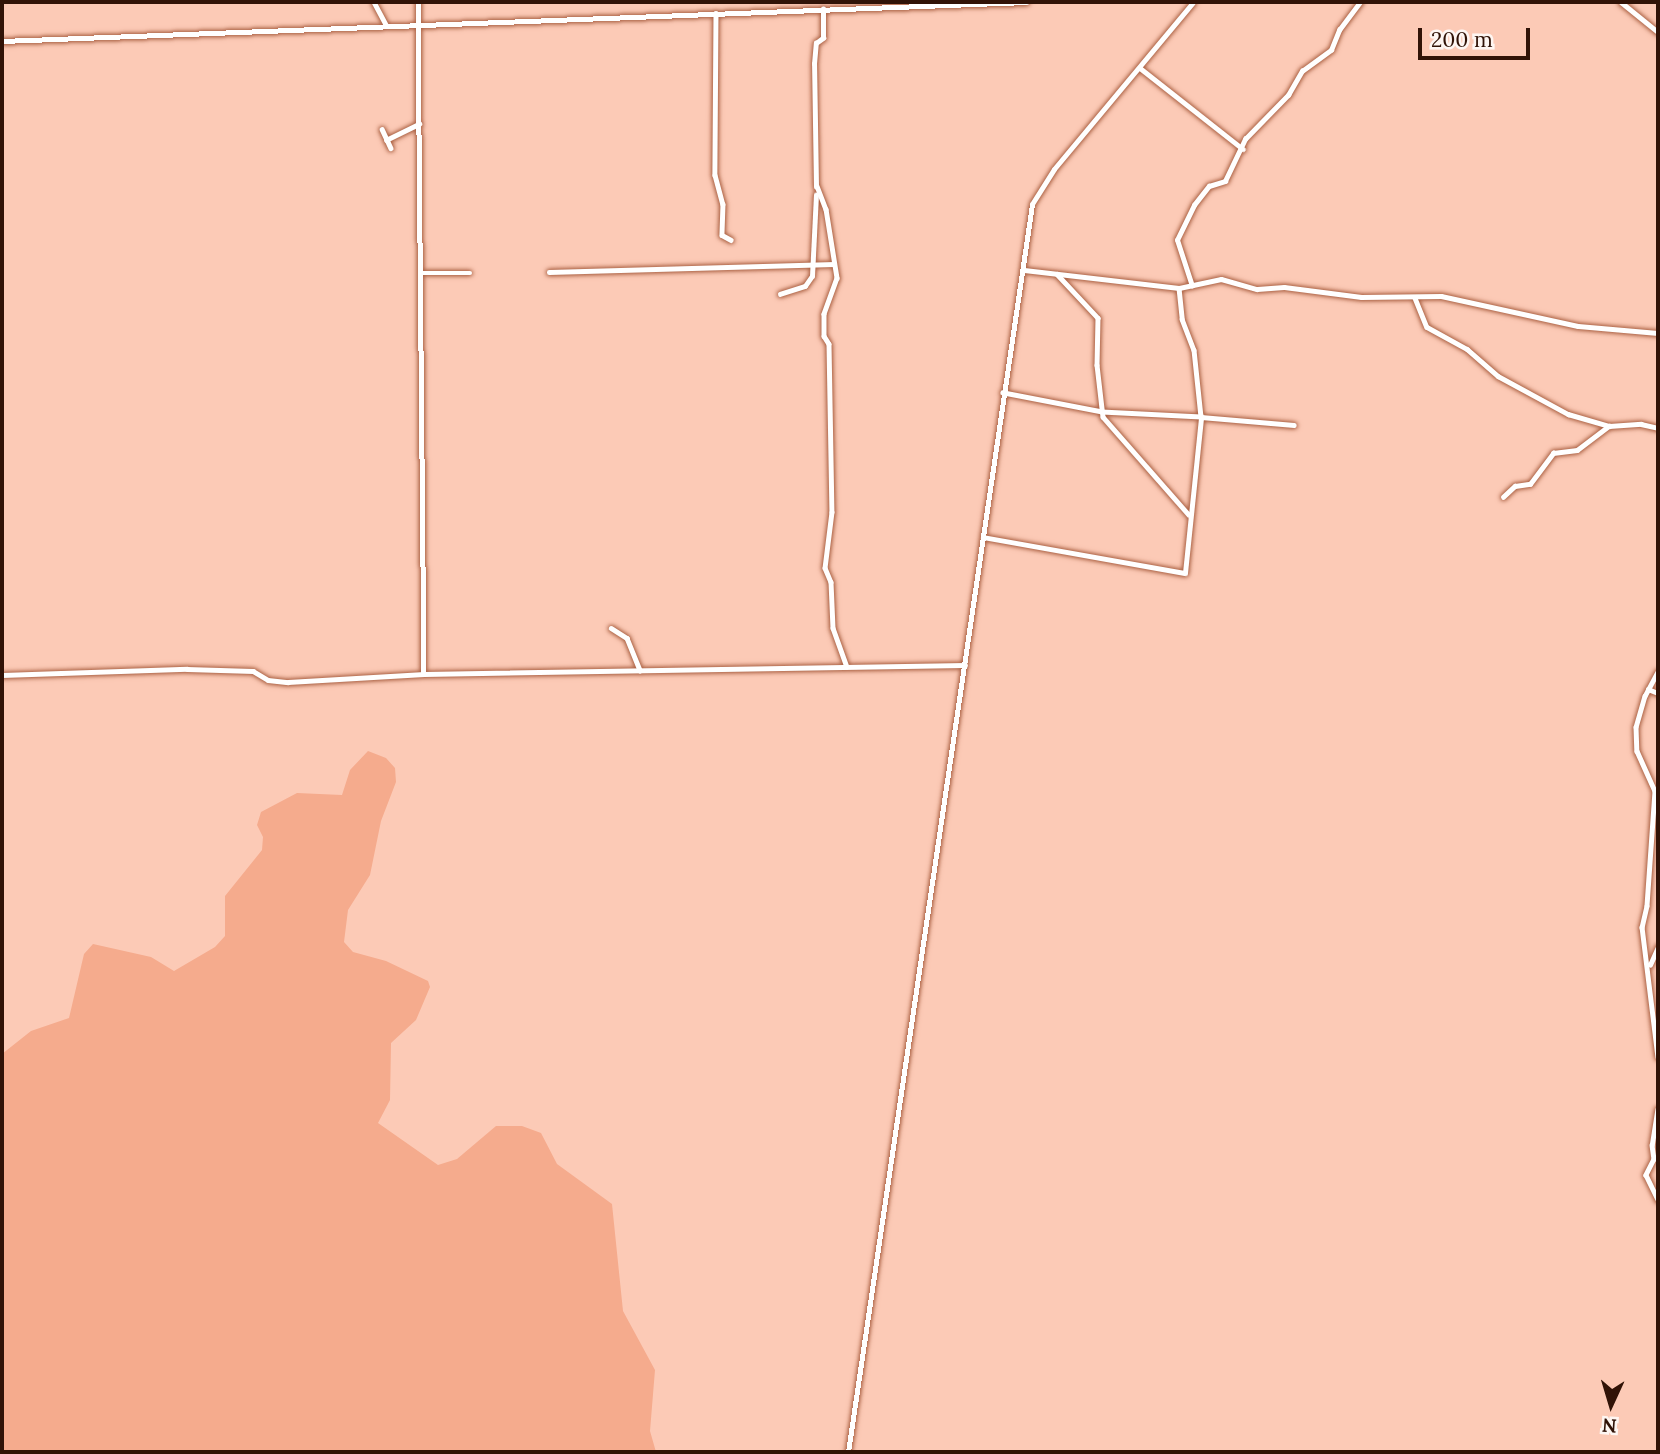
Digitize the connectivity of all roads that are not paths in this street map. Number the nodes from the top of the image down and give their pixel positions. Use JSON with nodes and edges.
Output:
{"nodes":[{"id":1,"x":374,"y":2,"type":"edge"},
{"id":2,"x":418,"y":2,"type":"edge"},
{"id":3,"x":773,"y":2,"type":"edge"},
{"id":4,"x":1026,"y":2,"type":"edge"},
{"id":5,"x":1193,"y":2,"type":"edge"},
{"id":6,"x":1360,"y":2,"type":"edge"},
{"id":7,"x":1621,"y":2,"type":"edge"},
{"id":8,"x":938,"y":3,"type":"edge"},
{"id":9,"x":823,"y":9,"type":"junction"},
{"id":10,"x":773,"y":10,"type":"junction"},
{"id":11,"x":716,"y":13,"type":"junction"},
{"id":12,"x":418,"y":25,"type":"junction"},
{"id":13,"x":387,"y":26,"type":"junction"},
{"id":14,"x":1658,"y":32,"type":"edge"},
{"id":15,"x":2,"y":41,"type":"edge"},
{"id":16,"x":1140,"y":68,"type":"junction"},
{"id":17,"x":419,"y":124,"type":"junction"},
{"id":18,"x":382,"y":129,"type":"dead end"},
{"id":19,"x":386,"y":140,"type":"junction"},
{"id":20,"x":391,"y":148,"type":"dead end"},
{"id":21,"x":1242,"y":149,"type":"junction"},
{"id":22,"x":817,"y":186,"type":"junction"},
{"id":23,"x":731,"y":240,"type":"dead end"},
{"id":24,"x":834,"y":264,"type":"junction"},
{"id":25,"x":815,"y":266,"type":"junction"},
{"id":26,"x":1024,"y":270,"type":"junction"},
{"id":27,"x":549,"y":272,"type":"dead end"},
{"id":28,"x":420,"y":273,"type":"junction"},
{"id":29,"x":470,"y":273,"type":"dead end"},
{"id":30,"x":1056,"y":273,"type":"junction"},
{"id":31,"x":1192,"y":286,"type":"junction"},
{"id":32,"x":1179,"y":288,"type":"junction"},
{"id":33,"x":780,"y":293,"type":"dead end"},
{"id":34,"x":1416,"y":298,"type":"junction"},
{"id":35,"x":1658,"y":333,"type":"edge"},
{"id":36,"x":1003,"y":393,"type":"junction"},
{"id":37,"x":1102,"y":412,"type":"junction"},
{"id":38,"x":1201,"y":417,"type":"junction"},
{"id":39,"x":1294,"y":425,"type":"dead end"},
{"id":40,"x":1609,"y":426,"type":"junction"},
{"id":41,"x":1658,"y":428,"type":"edge"},
{"id":42,"x":1503,"y":496,"type":"dead end"},
{"id":43,"x":1190,"y":515,"type":"junction"},
{"id":44,"x":983,"y":537,"type":"junction"},
{"id":45,"x":611,"y":628,"type":"dead end"},
{"id":46,"x":966,"y":665,"type":"junction"},
{"id":47,"x":847,"y":667,"type":"junction"},
{"id":48,"x":640,"y":671,"type":"junction"},
{"id":49,"x":1658,"y":672,"type":"edge"},
{"id":50,"x":424,"y":674,"type":"junction"},
{"id":51,"x":2,"y":675,"type":"edge"},
{"id":52,"x":1648,"y":689,"type":"junction"},
{"id":53,"x":1658,"y":693,"type":"edge"},
{"id":54,"x":1658,"y":947,"type":"edge"},
{"id":55,"x":1649,"y":965,"type":"junction"},
{"id":56,"x":1658,"y":1057,"type":"edge"},
{"id":57,"x":1658,"y":1109,"type":"edge"},
{"id":58,"x":1658,"y":1200,"type":"edge"},
{"id":59,"x":848,"y":1452,"type":"edge"}],
"edges":[{"from":1,"to":13,"type":"street"},
{"from":2,"to":12,"type":"street"},
{"from":3,"to":10,"type":"street"},
{"from":4,"to":8,"type":"street"},
{"from":5,"to":16,"type":"street"},
{"from":6,"to":21,"type":"street"},
{"from":7,"to":14,"type":"street"},
{"from":8,"to":9,"type":"street"},
{"from":9,"to":10,"type":"street"},
{"from":9,"to":22,"type":"street"},
{"from":10,"to":11,"type":"street"},
{"from":11,"to":12,"type":"street"},
{"from":11,"to":23,"type":"street"},
{"from":12,"to":13,"type":"street"},
{"from":12,"to":17,"type":"street"},
{"from":13,"to":15,"type":"street"},
{"from":16,"to":21,"type":"street"},
{"from":16,"to":26,"type":"street"},
{"from":17,"to":19,"type":"street"},
{"from":17,"to":28,"type":"street"},
{"from":18,"to":19,"type":"street"},
{"from":19,"to":20,"type":"street"},
{"from":21,"to":31,"type":"street"},
{"from":22,"to":24,"type":"street"},
{"from":22,"to":25,"type":"street"},
{"from":24,"to":25,"type":"street"},
{"from":24,"to":47,"type":"street"},
{"from":25,"to":27,"type":"street"},
{"from":25,"to":33,"type":"street"},
{"from":26,"to":30,"type":"street"},
{"from":26,"to":36,"type":"street"},
{"from":28,"to":29,"type":"street"},
{"from":28,"to":50,"type":"street"},
{"from":30,"to":32,"type":"street"},
{"from":30,"to":37,"type":"street"},
{"from":31,"to":32,"type":"street"},
{"from":31,"to":34,"type":"street"},
{"from":32,"to":38,"type":"street"},
{"from":34,"to":35,"type":"street"},
{"from":34,"to":40,"type":"street"},
{"from":36,"to":37,"type":"street"},
{"from":36,"to":44,"type":"street"},
{"from":37,"to":38,"type":"street"},
{"from":37,"to":43,"type":"street"},
{"from":38,"to":39,"type":"street"},
{"from":38,"to":43,"type":"street"},
{"from":40,"to":41,"type":"street"},
{"from":40,"to":42,"type":"street"},
{"from":43,"to":44,"type":"street"},
{"from":44,"to":46,"type":"street"},
{"from":45,"to":48,"type":"street"},
{"from":46,"to":47,"type":"street"},
{"from":46,"to":59,"type":"street"},
{"from":47,"to":48,"type":"street"},
{"from":48,"to":50,"type":"street"},
{"from":49,"to":52,"type":"street"},
{"from":50,"to":51,"type":"street"},
{"from":52,"to":53,"type":"street"},
{"from":52,"to":55,"type":"street"},
{"from":54,"to":55,"type":"street"},
{"from":55,"to":56,"type":"street"},
{"from":57,"to":58,"type":"street"}]}
